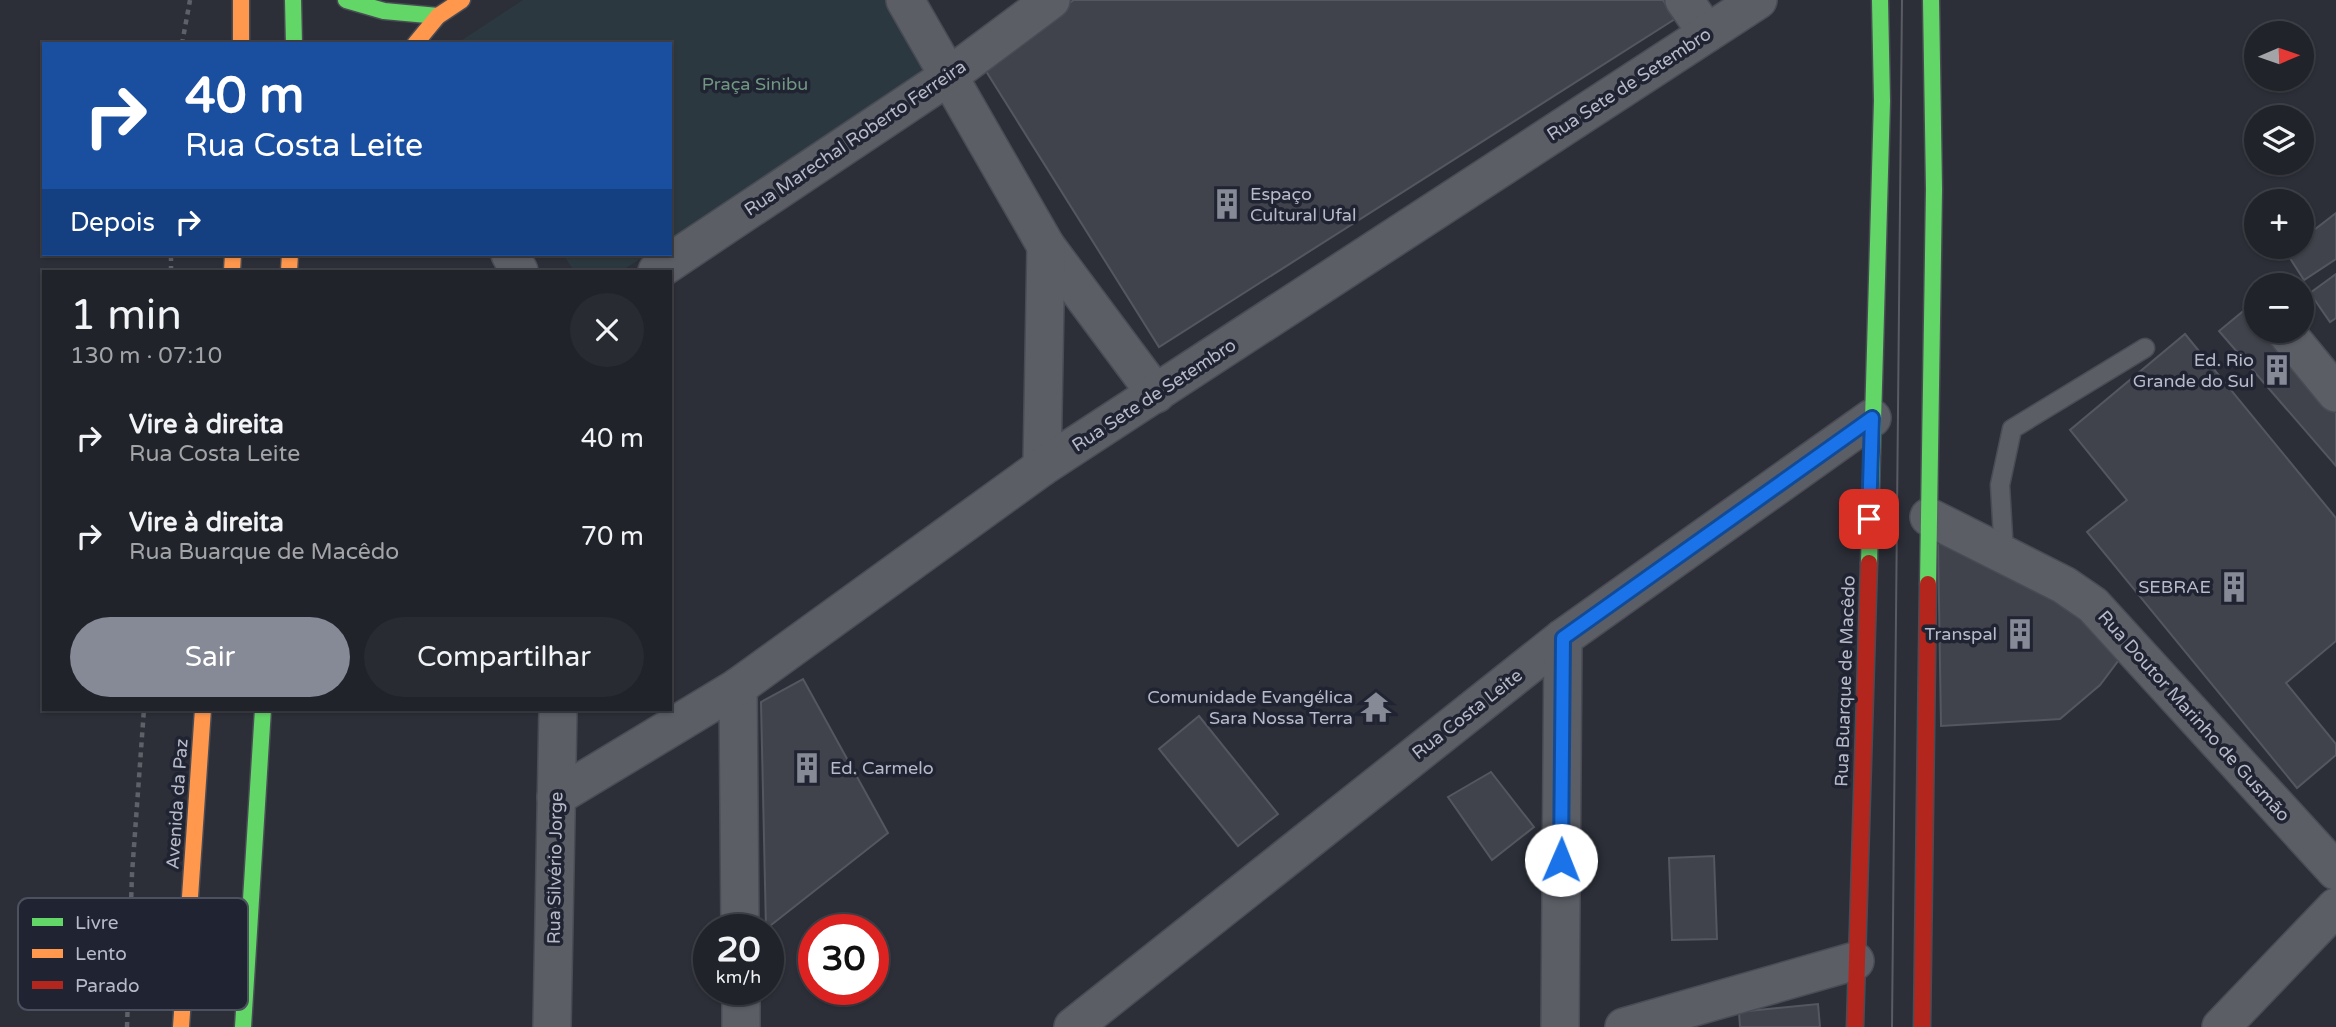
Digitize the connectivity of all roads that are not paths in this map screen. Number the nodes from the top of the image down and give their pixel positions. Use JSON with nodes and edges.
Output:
{"nodes":[{"id":1,"x":241,"y":0,"type":"edge"},
{"id":2,"x":293,"y":0,"type":"edge"},
{"id":3,"x":346,"y":0,"type":"edge"},
{"id":4,"x":462,"y":0,"type":"edge"},
{"id":5,"x":905,"y":0,"type":"edge"},
{"id":6,"x":1051,"y":0,"type":"edge"},
{"id":7,"x":1684,"y":0,"type":"edge"},
{"id":8,"x":1758,"y":0,"type":"edge"},
{"id":9,"x":1880,"y":0,"type":"edge"},
{"id":10,"x":1931,"y":0,"type":"edge"},
{"id":11,"x":438,"y":16,"type":"junction"},
{"id":12,"x":1707,"y":33,"type":"junction"},
{"id":13,"x":241,"y":42,"type":"edge"},
{"id":14,"x":294,"y":42,"type":"edge"},
{"id":15,"x":417,"y":42,"type":"edge"},
{"id":16,"x":949,"y":76,"type":"junction"},
{"id":17,"x":1046,"y":246,"type":"junction"},
{"id":18,"x":658,"y":270,"type":"edge"},
{"id":19,"x":2296,"y":343,"type":"edge"},
{"id":20,"x":2145,"y":348,"type":"dead end"},
{"id":21,"x":2336,"y":393,"type":"edge"},
{"id":22,"x":1156,"y":394,"type":"junction"},
{"id":23,"x":1872,"y":418,"type":"junction"},
{"id":24,"x":1042,"y":467,"type":"junction"},
{"id":25,"x":1929,"y":517,"type":"junction"},
{"id":26,"x":2004,"y":554,"type":"junction"},
{"id":27,"x":1563,"y":638,"type":"junction"},
{"id":28,"x":738,"y":687,"type":"junction"},
{"id":29,"x":203,"y":711,"type":"edge"},
{"id":30,"x":262,"y":711,"type":"edge"},
{"id":31,"x":558,"y":711,"type":"edge"},
{"id":32,"x":556,"y":797,"type":"junction"},
{"id":33,"x":2336,"y":871,"type":"edge"},
{"id":34,"x":190,"y":898,"type":"edge"},
{"id":35,"x":2336,"y":907,"type":"edge"},
{"id":36,"x":740,"y":914,"type":"edge"},
{"id":37,"x":248,"y":943,"type":"edge"},
{"id":38,"x":1855,"y":961,"type":"junction"},
{"id":39,"x":741,"y":1005,"type":"edge"},
{"id":40,"x":552,"y":1027,"type":"edge"},
{"id":41,"x":741,"y":1027,"type":"edge"},
{"id":42,"x":1073,"y":1027,"type":"edge"},
{"id":43,"x":1560,"y":1027,"type":"edge"},
{"id":44,"x":1624,"y":1027,"type":"edge"},
{"id":45,"x":1855,"y":1027,"type":"edge"},
{"id":46,"x":1922,"y":1027,"type":"edge"},
{"id":47,"x":2221,"y":1027,"type":"edge"}],
"edges":[{"from":1,"to":13,"type":"main road"},
{"from":2,"to":14,"type":"main road"},
{"from":3,"to":11,"type":"main road"},
{"from":4,"to":11,"type":"main road"},
{"from":5,"to":16,"type":"street"},
{"from":6,"to":16,"type":"street","name":"Rua Marechal Roberto Ferreira"},
{"from":7,"to":12,"type":"street"},
{"from":8,"to":12,"type":"street","name":"Rua Sete de Setembro"},
{"from":9,"to":23,"type":"main road","name":"Rua Buarque de Macêdo"},
{"from":10,"to":25,"type":"main road"},
{"from":11,"to":15,"type":"main road"},
{"from":12,"to":22,"type":"street","name":"Rua Sete de Setembro"},
{"from":16,"to":17,"type":"street"},
{"from":16,"to":18,"type":"street","name":"Rua Marechal Roberto Ferreira"},
{"from":17,"to":22,"type":"street"},
{"from":17,"to":24,"type":"street"},
{"from":19,"to":21,"type":"street"},
{"from":20,"to":26,"type":"lane"},
{"from":22,"to":24,"type":"street","name":"Rua Sete de Setembro"},
{"from":23,"to":27,"type":"street","name":"Rua Costa Leite"},
{"from":23,"to":38,"type":"main road","name":"Rua Buarque de Macêdo"},
{"from":24,"to":28,"type":"street","name":"Rua Sete de Setembro"},
{"from":25,"to":26,"type":"street","name":"Rua Doutor Marinho de Gusmão"},
{"from":25,"to":46,"type":"main road"},
{"from":26,"to":33,"type":"street","name":"Rua Doutor Marinho de Gusmão"},
{"from":27,"to":42,"type":"street","name":"Rua Costa Leite"},
{"from":27,"to":43,"type":"street"},
{"from":28,"to":32,"type":"street","name":"Rua Sete de Setembro"},
{"from":28,"to":36,"type":"street"},
{"from":29,"to":34,"type":"main road","name":"Avenida da Paz"},
{"from":30,"to":37,"type":"main road"},
{"from":31,"to":32,"type":"street","name":"Rua Silvério Jorge"},
{"from":32,"to":40,"type":"street","name":"Rua Silvério Jorge"},
{"from":35,"to":47,"type":"street"},
{"from":38,"to":44,"type":"street"},
{"from":38,"to":45,"type":"main road","name":"Rua Buarque de Macêdo"},
{"from":39,"to":41,"type":"street"}]}
